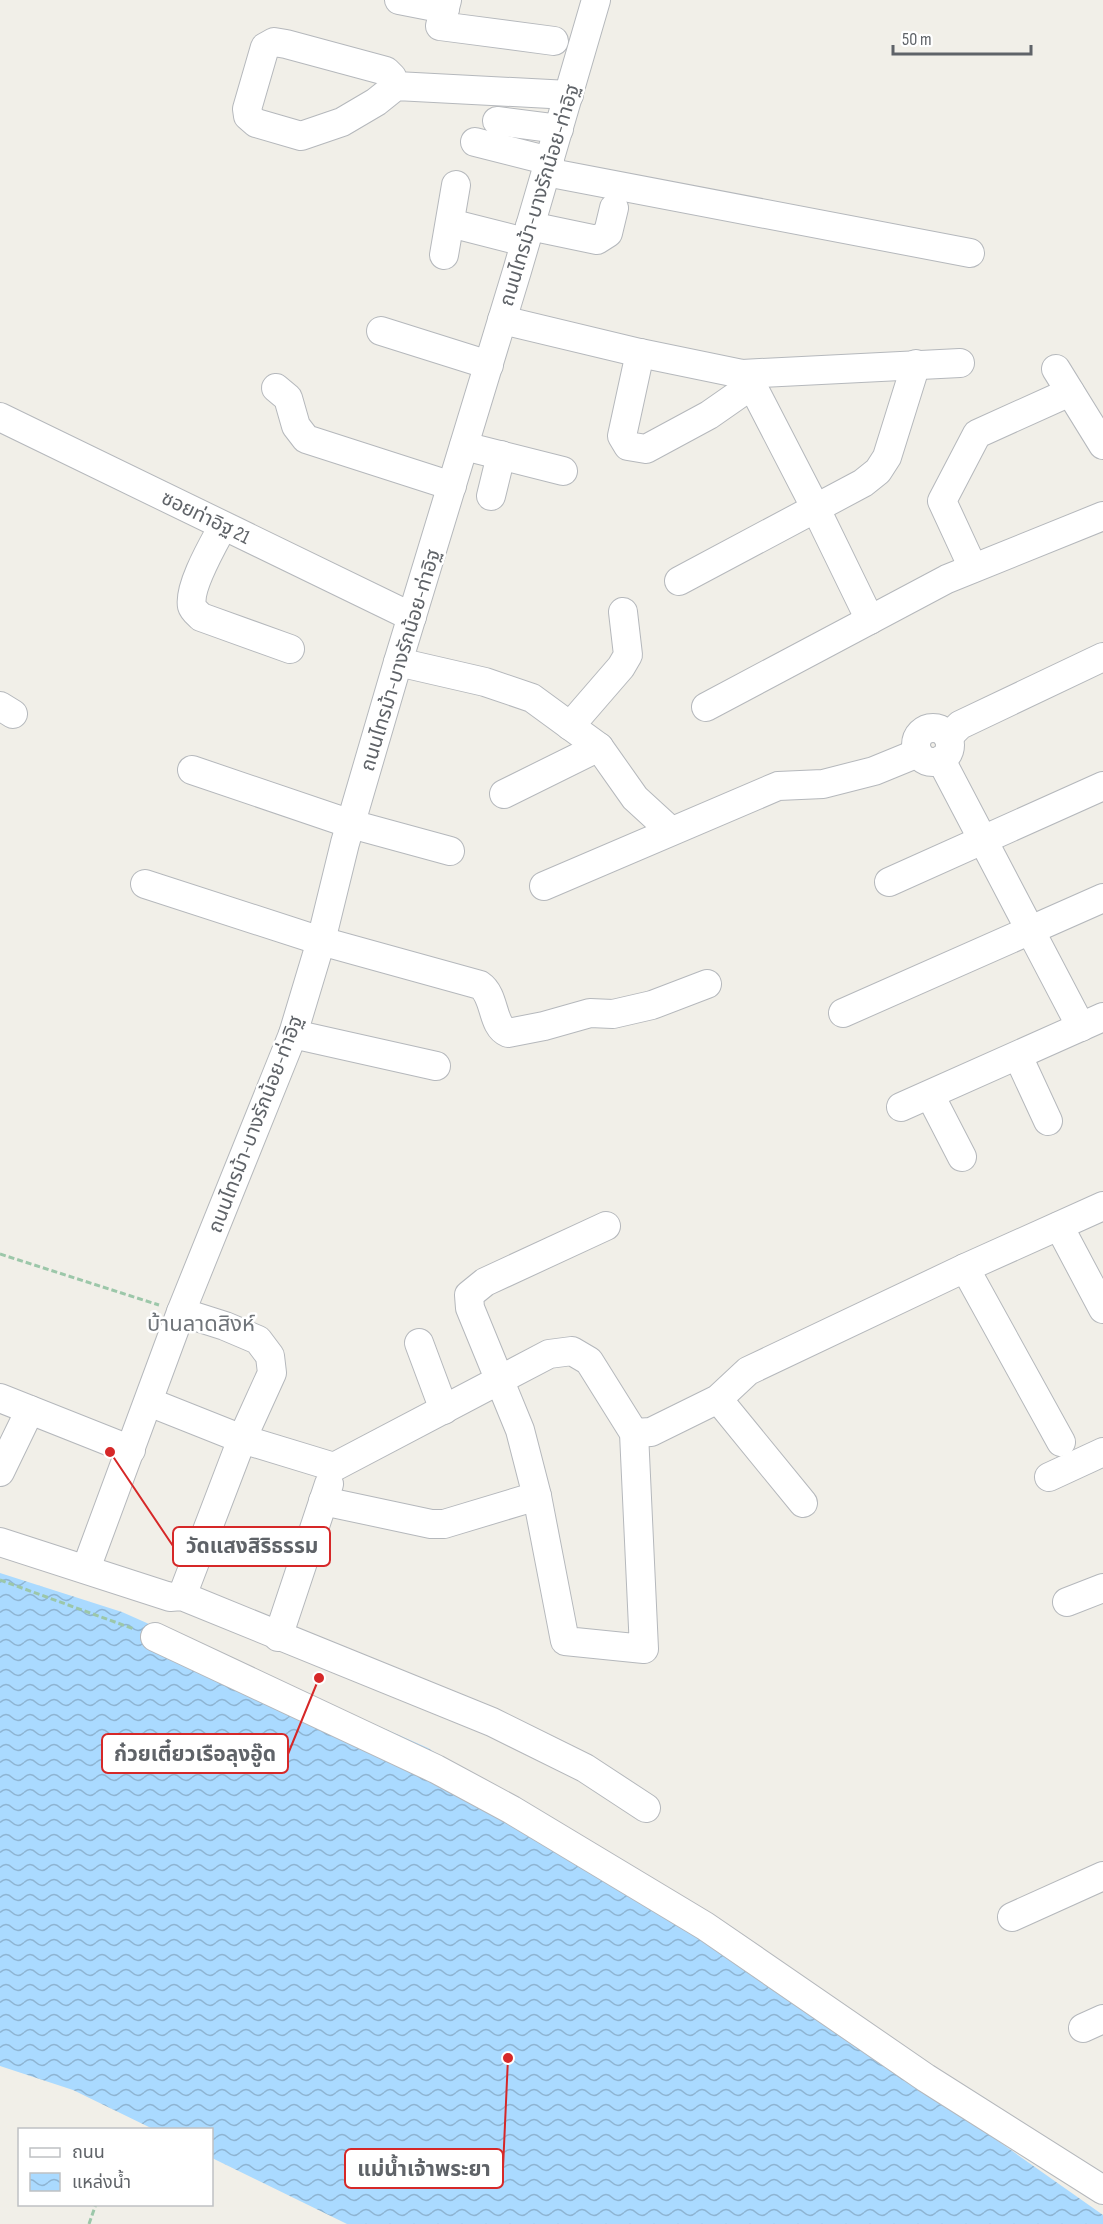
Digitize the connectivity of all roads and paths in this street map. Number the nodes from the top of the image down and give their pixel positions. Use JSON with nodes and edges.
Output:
{"nodes":[{"id":1,"x":399,"y":0,"type":"edge"},
{"id":2,"x":596,"y":0,"type":"edge"},
{"id":3,"x":446,"y":5,"type":"edge"},
{"id":4,"x":554,"y":41,"type":"dead end"},
{"id":5,"x":396,"y":86,"type":"junction"},
{"id":6,"x":569,"y":95,"type":"junction"},
{"id":7,"x":497,"y":122,"type":"dead end"},
{"id":8,"x":559,"y":129,"type":"junction"},
{"id":9,"x":475,"y":142,"type":"dead end"},
{"id":10,"x":548,"y":166,"type":"junction"},
{"id":11,"x":456,"y":185,"type":"dead end"},
{"id":12,"x":614,"y":208,"type":"dead end"},
{"id":13,"x":450,"y":224,"type":"junction"},
{"id":14,"x":528,"y":234,"type":"junction"},
{"id":15,"x":970,"y":253,"type":"dead end"},
{"id":16,"x":444,"y":255,"type":"dead end"},
{"id":17,"x":502,"y":320,"type":"junction"},
{"id":18,"x":381,"y":331,"type":"dead end"},
{"id":19,"x":640,"y":353,"type":"junction"},
{"id":20,"x":960,"y":363,"type":"dead end"},
{"id":21,"x":916,"y":364,"type":"junction"},
{"id":22,"x":489,"y":365,"type":"junction"},
{"id":23,"x":747,"y":379,"type":"junction"},
{"id":24,"x":276,"y":388,"type":"dead end"},
{"id":25,"x":0,"y":417,"type":"edge"},
{"id":26,"x":1103,"y":445,"type":"edge"},
{"id":27,"x":464,"y":446,"type":"junction"},
{"id":28,"x":501,"y":456,"type":"junction"},
{"id":29,"x":563,"y":471,"type":"dead end"},
{"id":30,"x":452,"y":486,"type":"junction"},
{"id":31,"x":491,"y":496,"type":"dead end"},
{"id":32,"x":815,"y":507,"type":"junction"},
{"id":33,"x":1103,"y":516,"type":"edge"},
{"id":34,"x":223,"y":526,"type":"junction"},
{"id":35,"x":973,"y":568,"type":"junction"},
{"id":36,"x":678,"y":581,"type":"dead end"},
{"id":37,"x":623,"y":612,"type":"dead end"},
{"id":38,"x":412,"y":617,"type":"junction"},
{"id":39,"x":870,"y":620,"type":"junction"},
{"id":40,"x":290,"y":649,"type":"dead end"},
{"id":41,"x":1103,"y":657,"type":"edge"},
{"id":42,"x":398,"y":662,"type":"junction"},
{"id":43,"x":706,"y":707,"type":"dead end"},
{"id":44,"x":570,"y":726,"type":"junction"},
{"id":45,"x":599,"y":747,"type":"junction"},
{"id":46,"x":936,"y":750,"type":"junction"},
{"id":47,"x":192,"y":770,"type":"dead end"},
{"id":48,"x":1103,"y":786,"type":"edge"},
{"id":49,"x":504,"y":795,"type":"dead end"},
{"id":50,"x":351,"y":824,"type":"junction"},
{"id":51,"x":671,"y":831,"type":"junction"},
{"id":52,"x":984,"y":839,"type":"junction"},
{"id":53,"x":450,"y":851,"type":"dead end"},
{"id":54,"x":889,"y":882,"type":"dead end"},
{"id":55,"x":145,"y":884,"type":"dead end"},
{"id":56,"x":544,"y":886,"type":"dead end"},
{"id":57,"x":1103,"y":898,"type":"edge"},
{"id":58,"x":1031,"y":929,"type":"junction"},
{"id":59,"x":321,"y":941,"type":"junction"},
{"id":60,"x":707,"y":984,"type":"dead end"},
{"id":61,"x":843,"y":1013,"type":"dead end"},
{"id":62,"x":1092,"y":1022,"type":"edge"},
{"id":63,"x":293,"y":1034,"type":"junction"},
{"id":64,"x":1018,"y":1056,"type":"junction"},
{"id":65,"x":436,"y":1066,"type":"dead end"},
{"id":66,"x":930,"y":1095,"type":"junction"},
{"id":67,"x":900,"y":1107,"type":"dead end"},
{"id":68,"x":1048,"y":1121,"type":"dead end"},
{"id":69,"x":962,"y":1157,"type":"dead end"},
{"id":70,"x":1103,"y":1206,"type":"edge"},
{"id":71,"x":606,"y":1226,"type":"dead end"},
{"id":72,"x":1059,"y":1226,"type":"junction"},
{"id":73,"x":0,"y":1254,"type":"edge"},
{"id":74,"x":965,"y":1268,"type":"junction"},
{"id":75,"x":1103,"y":1309,"type":"edge"},
{"id":76,"x":181,"y":1312,"type":"junction"},
{"id":77,"x":418,"y":1343,"type":"dead end"},
{"id":78,"x":500,"y":1380,"type":"junction"},
{"id":79,"x":0,"y":1398,"type":"edge"},
{"id":80,"x":717,"y":1399,"type":"junction"},
{"id":81,"x":148,"y":1402,"type":"junction"},
{"id":82,"x":30,"y":1410,"type":"junction"},
{"id":83,"x":444,"y":1410,"type":"junction"},
{"id":84,"x":634,"y":1433,"type":"junction"},
{"id":85,"x":242,"y":1439,"type":"junction"},
{"id":86,"x":1061,"y":1442,"type":"dead end"},
{"id":87,"x":131,"y":1450,"type":"junction"},
{"id":88,"x":1103,"y":1452,"type":"edge"},
{"id":89,"x":334,"y":1467,"type":"junction"},
{"id":90,"x":0,"y":1472,"type":"edge"},
{"id":91,"x":1049,"y":1477,"type":"dead end"},
{"id":92,"x":537,"y":1496,"type":"junction"},
{"id":93,"x":323,"y":1501,"type":"junction"},
{"id":94,"x":803,"y":1503,"type":"dead end"},
{"id":95,"x":0,"y":1542,"type":"edge"},
{"id":96,"x":87,"y":1566,"type":"dead end"},
{"id":97,"x":0,"y":1580,"type":"edge"},
{"id":98,"x":1103,"y":1588,"type":"edge"},
{"id":99,"x":182,"y":1596,"type":"junction"},
{"id":100,"x":1067,"y":1602,"type":"dead end"},
{"id":101,"x":154,"y":1637,"type":"joint"},
{"id":102,"x":278,"y":1637,"type":"junction"},
{"id":103,"x":646,"y":1809,"type":"dead end"},
{"id":104,"x":1103,"y":1876,"type":"edge"},
{"id":105,"x":1012,"y":1917,"type":"dead end"},
{"id":106,"x":1103,"y":2190,"type":"edge"},
{"id":107,"x":96,"y":2206,"type":"edge"},
{"id":108,"x":89,"y":2224,"type":"edge"}],
"edges":[{"from":1,"to":3,"type":"street"},
{"from":2,"to":6,"type":"street","name":"ถนนไทรม้า-บางรักน้อย-ท่าอิฐ"},
{"from":3,"to":4,"type":"street"},
{"from":5,"to":5,"type":"street"},
{"from":5,"to":6,"type":"street"},
{"from":6,"to":8,"type":"street","name":"ถนนไทรม้า-บางรักน้อย-ท่าอิฐ"},
{"from":7,"to":8,"type":"street"},
{"from":8,"to":10,"type":"street","name":"ถนนไทรม้า-บางรักน้อย-ท่าอิฐ"},
{"from":9,"to":10,"type":"street"},
{"from":10,"to":14,"type":"street","name":"ถนนไทรม้า-บางรักน้อย-ท่าอิฐ"},
{"from":10,"to":15,"type":"street"},
{"from":11,"to":13,"type":"street"},
{"from":12,"to":14,"type":"street"},
{"from":13,"to":14,"type":"street"},
{"from":13,"to":16,"type":"street"},
{"from":14,"to":17,"type":"street","name":"ถนนไทรม้า-บางรักน้อย-ท่าอิฐ"},
{"from":17,"to":19,"type":"street"},
{"from":17,"to":22,"type":"street","name":"ถนนไทรม้า-บางรักน้อย-ท่าอิฐ"},
{"from":18,"to":22,"type":"street"},
{"from":19,"to":23,"type":"street"},
{"from":19,"to":23,"type":"street"},
{"from":20,"to":21,"type":"street"},
{"from":21,"to":23,"type":"street"},
{"from":21,"to":32,"type":"street"},
{"from":22,"to":27,"type":"street","name":"ถนนไทรม้า-บางรักน้อย-ท่าอิฐ"},
{"from":23,"to":32,"type":"street"},
{"from":24,"to":30,"type":"street"},
{"from":25,"to":34,"type":"street","name":"ซอยท่าอิฐ 21"},
{"from":26,"to":35,"type":"street"},
{"from":27,"to":28,"type":"street"},
{"from":27,"to":30,"type":"street","name":"ถนนไทรม้า-บางรักน้อย-ท่าอิฐ"},
{"from":28,"to":29,"type":"street"},
{"from":28,"to":31,"type":"street"},
{"from":30,"to":38,"type":"street","name":"ถนนไทรม้า-บางรักน้อย-ท่าอิฐ"},
{"from":32,"to":36,"type":"street"},
{"from":32,"to":39,"type":"street"},
{"from":33,"to":35,"type":"street"},
{"from":34,"to":38,"type":"street","name":"ซอยท่าอิฐ 21"},
{"from":34,"to":40,"type":"street"},
{"from":35,"to":39,"type":"street"},
{"from":37,"to":44,"type":"street"},
{"from":38,"to":42,"type":"street","name":"ถนนไทรม้า-บางรักน้อย-ท่าอิฐ"},
{"from":39,"to":43,"type":"street"},
{"from":41,"to":46,"type":"street"},
{"from":42,"to":44,"type":"street"},
{"from":42,"to":50,"type":"street","name":"ถนนไทรม้า-บางรักน้อย-ท่าอิฐ"},
{"from":44,"to":45,"type":"street"},
{"from":45,"to":49,"type":"street"},
{"from":45,"to":51,"type":"street"},
{"from":46,"to":51,"type":"street"},
{"from":46,"to":52,"type":"street"},
{"from":47,"to":50,"type":"street"},
{"from":48,"to":52,"type":"street"},
{"from":50,"to":53,"type":"street"},
{"from":50,"to":59,"type":"street","name":"ถนนไทรม้า-บางรักน้อย-ท่าอิฐ"},
{"from":51,"to":56,"type":"street"},
{"from":52,"to":54,"type":"street"},
{"from":52,"to":58,"type":"street"},
{"from":55,"to":59,"type":"street"},
{"from":57,"to":58,"type":"street"},
{"from":58,"to":61,"type":"street"},
{"from":58,"to":62,"type":"street"},
{"from":59,"to":60,"type":"street"},
{"from":59,"to":63,"type":"street","name":"ถนนไทรม้า-บางรักน้อย-ท่าอิฐ"},
{"from":62,"to":64,"type":"street"},
{"from":63,"to":65,"type":"street"},
{"from":63,"to":76,"type":"street","name":"ถนนไทรม้า-บางรักน้อย-ท่าอิฐ"},
{"from":64,"to":66,"type":"street"},
{"from":64,"to":68,"type":"street"},
{"from":66,"to":67,"type":"street"},
{"from":66,"to":69,"type":"street"},
{"from":70,"to":72,"type":"street"},
{"from":71,"to":78,"type":"street"},
{"from":72,"to":74,"type":"street"},
{"from":72,"to":75,"type":"street"},
{"from":73,"to":76,"type":"path"},
{"from":74,"to":80,"type":"street"},
{"from":74,"to":86,"type":"street"},
{"from":76,"to":81,"type":"street","name":"ถนนไทรม้า-บางรักน้อย-ท่าอิฐ"},
{"from":76,"to":85,"type":"street"},
{"from":77,"to":83,"type":"street"},
{"from":78,"to":83,"type":"street"},
{"from":78,"to":84,"type":"street"},
{"from":78,"to":92,"type":"street"},
{"from":79,"to":82,"type":"street"},
{"from":80,"to":84,"type":"street"},
{"from":80,"to":94,"type":"street"},
{"from":81,"to":85,"type":"street"},
{"from":81,"to":87,"type":"street","name":"ถนนไทรม้า-บางรักน้อย-ท่าอิฐ"},
{"from":82,"to":87,"type":"street"},
{"from":82,"to":90,"type":"street"},
{"from":83,"to":89,"type":"street"},
{"from":84,"to":92,"type":"street"},
{"from":85,"to":89,"type":"street"},
{"from":85,"to":99,"type":"street"},
{"from":87,"to":96,"type":"street","name":"ถนนไทรม้า-บางรักน้อย-ท่าอิฐ"},
{"from":88,"to":91,"type":"street"},
{"from":89,"to":93,"type":"street"},
{"from":92,"to":93,"type":"street"},
{"from":93,"to":102,"type":"street"},
{"from":95,"to":99,"type":"street"},
{"from":97,"to":101,"type":"path"},
{"from":98,"to":100,"type":"street"},
{"from":99,"to":102,"type":"street"},
{"from":101,"to":106,"type":"street"},
{"from":102,"to":103,"type":"street"},
{"from":104,"to":105,"type":"street"},
{"from":107,"to":108,"type":"path"}]}
